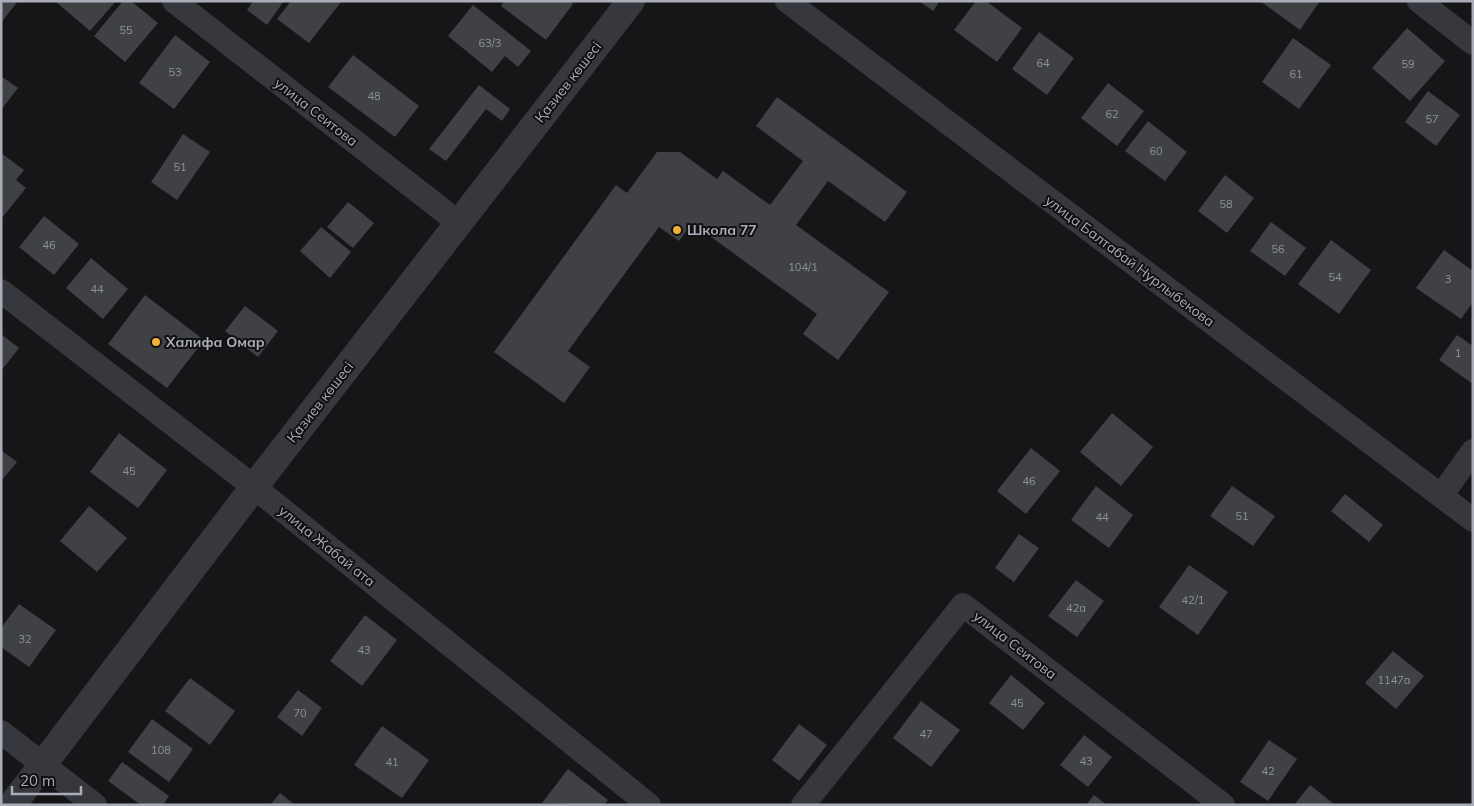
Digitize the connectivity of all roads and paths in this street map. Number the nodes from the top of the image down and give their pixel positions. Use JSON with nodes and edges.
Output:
{"nodes":[{"id":1,"x":174,"y":1,"type":"edge"},
{"id":2,"x":631,"y":1,"type":"edge"},
{"id":3,"x":787,"y":1,"type":"edge"},
{"id":4,"x":1419,"y":1,"type":"edge"},
{"id":5,"x":1473,"y":43,"type":"edge"},
{"id":6,"x":459,"y":223,"type":"junction"},
{"id":7,"x":1,"y":291,"type":"edge"},
{"id":8,"x":1473,"y":451,"type":"edge"},
{"id":9,"x":254,"y":487,"type":"junction"},
{"id":10,"x":1441,"y":496,"type":"junction"},
{"id":11,"x":1473,"y":520,"type":"edge"},
{"id":12,"x":1,"y":732,"type":"edge"},
{"id":13,"x":43,"y":764,"type":"junction"},
{"id":14,"x":12,"y":805,"type":"edge"},
{"id":15,"x":96,"y":805,"type":"edge"},
{"id":16,"x":649,"y":805,"type":"edge"},
{"id":17,"x":803,"y":805,"type":"edge"},
{"id":18,"x":1223,"y":805,"type":"edge"}],
"edges":[{"from":1,"to":6,"type":"street","name":"улица Сеитова"},
{"from":2,"to":6,"type":"street","name":"Қазиев көшесі"},
{"from":3,"to":10,"type":"street","name":"улица Балтабай Нурлыбекова"},
{"from":4,"to":5,"type":"street"},
{"from":6,"to":9,"type":"street","name":"Қазиев көшесі"},
{"from":7,"to":9,"type":"street","name":"улица Жабай ата"},
{"from":8,"to":10,"type":"street"},
{"from":9,"to":13,"type":"street","name":"Қазиев көшесі"},
{"from":9,"to":16,"type":"street","name":"улица Жабай ата"},
{"from":10,"to":11,"type":"street","name":"улица Балтабай Нурлыбекова"},
{"from":12,"to":13,"type":"street"},
{"from":13,"to":14,"type":"street","name":"Қазиев көшесі"},
{"from":13,"to":15,"type":"street"},
{"from":17,"to":18,"type":"street","name":"улица Сеитова"}]}
